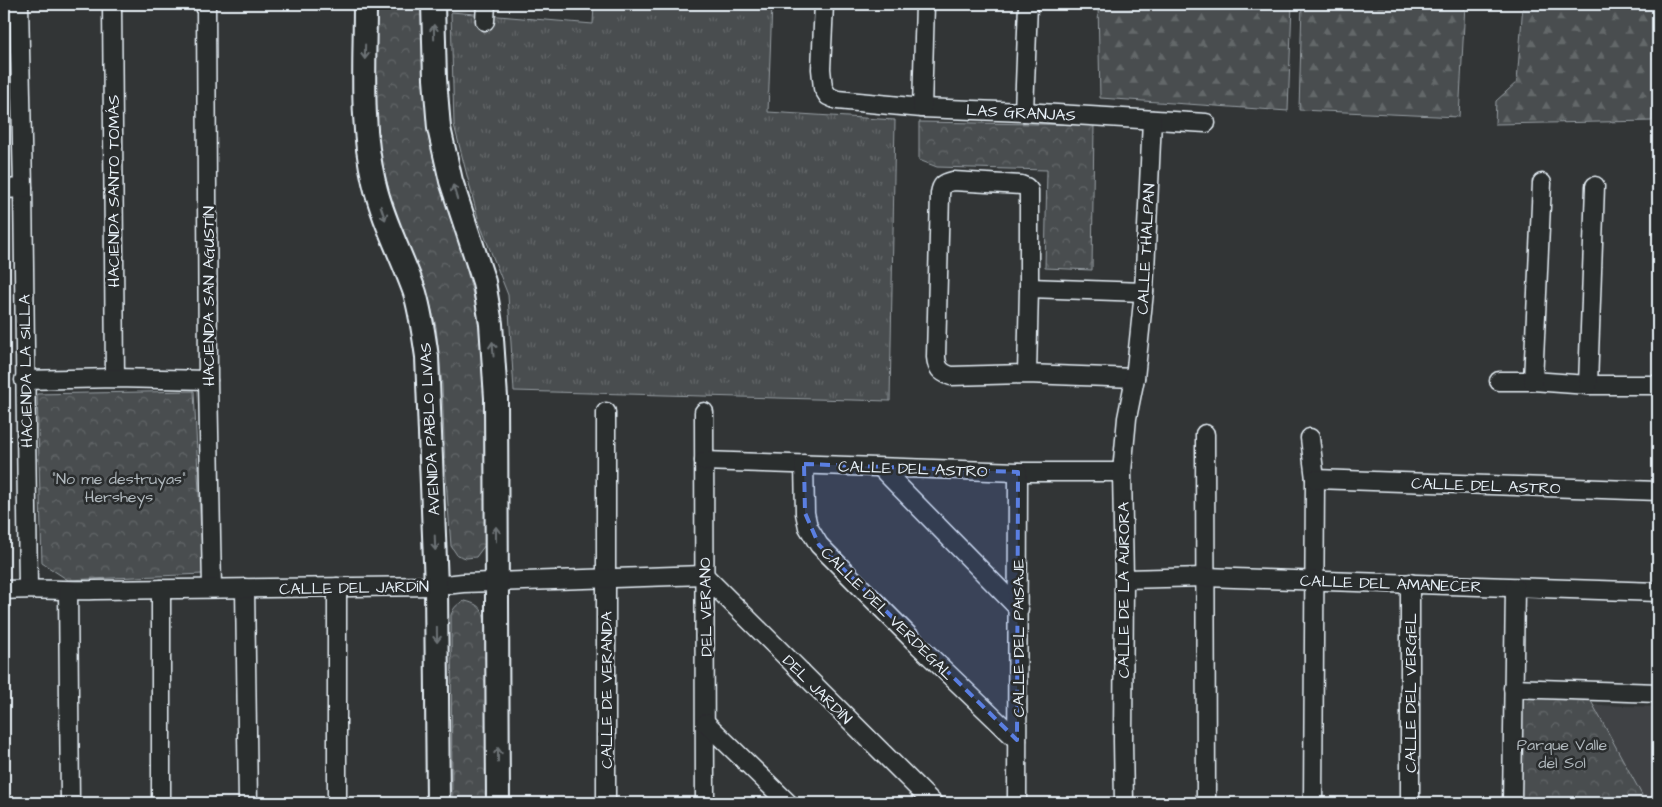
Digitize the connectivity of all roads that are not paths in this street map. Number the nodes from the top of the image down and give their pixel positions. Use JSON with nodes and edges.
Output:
{"nodes":[{"id":1,"x":19,"y":4,"type":"edge"},
{"id":2,"x":112,"y":4,"type":"edge"},
{"id":3,"x":206,"y":4,"type":"edge"},
{"id":4,"x":365,"y":4,"type":"edge"},
{"id":5,"x":433,"y":4,"type":"edge"},
{"id":6,"x":824,"y":4,"type":"edge"},
{"id":7,"x":925,"y":4,"type":"edge"},
{"id":8,"x":1028,"y":4,"type":"edge"},
{"id":9,"x":922,"y":108,"type":"junction"},
{"id":10,"x":1024,"y":112,"type":"junction"},
{"id":11,"x":1152,"y":120,"type":"junction"},
{"id":12,"x":1206,"y":123,"type":"dead end"},
{"id":13,"x":1542,"y":183,"type":"dead end"},
{"id":14,"x":1595,"y":186,"type":"dead end"},
{"id":15,"x":23,"y":188,"type":"junction"},
{"id":16,"x":4,"y":189,"type":"edge"},
{"id":17,"x":1029,"y":288,"type":"junction"},
{"id":18,"x":1144,"y":292,"type":"junction"},
{"id":19,"x":1027,"y":374,"type":"junction"},
{"id":20,"x":115,"y":378,"type":"junction"},
{"id":21,"x":1135,"y":378,"type":"junction"},
{"id":22,"x":24,"y":380,"type":"junction"},
{"id":23,"x":208,"y":380,"type":"junction"},
{"id":24,"x":1499,"y":381,"type":"dead end"},
{"id":25,"x":1533,"y":381,"type":"junction"},
{"id":26,"x":1588,"y":385,"type":"junction"},
{"id":27,"x":1658,"y":385,"type":"edge"},
{"id":28,"x":606,"y":412,"type":"dead end"},
{"id":29,"x":704,"y":412,"type":"dead end"},
{"id":30,"x":1205,"y":434,"type":"dead end"},
{"id":31,"x":1310,"y":438,"type":"dead end"},
{"id":32,"x":704,"y":461,"type":"junction"},
{"id":33,"x":804,"y":464,"type":"junction"},
{"id":34,"x":881,"y":468,"type":"junction"},
{"id":35,"x":1018,"y":472,"type":"junction"},
{"id":36,"x":1122,"y":472,"type":"junction"},
{"id":37,"x":1315,"y":479,"type":"junction"},
{"id":38,"x":1658,"y":491,"type":"edge"},
{"id":39,"x":704,"y":575,"type":"junction"},
{"id":40,"x":1205,"y":577,"type":"junction"},
{"id":41,"x":606,"y":578,"type":"junction"},
{"id":42,"x":1124,"y":579,"type":"junction"},
{"id":43,"x":1314,"y":580,"type":"junction"},
{"id":44,"x":496,"y":583,"type":"junction"},
{"id":45,"x":1410,"y":584,"type":"junction"},
{"id":46,"x":436,"y":586,"type":"junction"},
{"id":47,"x":337,"y":587,"type":"junction"},
{"id":48,"x":28,"y":588,"type":"junction"},
{"id":49,"x":212,"y":588,"type":"junction"},
{"id":50,"x":245,"y":588,"type":"junction"},
{"id":51,"x":1516,"y":588,"type":"junction"},
{"id":52,"x":161,"y":589,"type":"junction"},
{"id":53,"x":4,"y":590,"type":"edge"},
{"id":54,"x":68,"y":591,"type":"junction"},
{"id":55,"x":1658,"y":592,"type":"edge"},
{"id":56,"x":1019,"y":609,"type":"junction"},
{"id":57,"x":1513,"y":688,"type":"junction"},
{"id":58,"x":1658,"y":693,"type":"edge"},
{"id":59,"x":706,"y":723,"type":"junction"},
{"id":60,"x":1017,"y":740,"type":"junction"},
{"id":61,"x":70,"y":803,"type":"edge"},
{"id":62,"x":161,"y":803,"type":"edge"},
{"id":63,"x":248,"y":803,"type":"edge"},
{"id":64,"x":337,"y":803,"type":"edge"},
{"id":65,"x":438,"y":803,"type":"edge"},
{"id":66,"x":498,"y":803,"type":"edge"},
{"id":67,"x":606,"y":803,"type":"edge"},
{"id":68,"x":706,"y":803,"type":"edge"},
{"id":69,"x":788,"y":803,"type":"edge"},
{"id":70,"x":933,"y":803,"type":"edge"},
{"id":71,"x":1017,"y":803,"type":"edge"},
{"id":72,"x":1124,"y":803,"type":"edge"},
{"id":73,"x":1206,"y":803,"type":"edge"},
{"id":74,"x":1313,"y":803,"type":"edge"},
{"id":75,"x":1410,"y":803,"type":"edge"},
{"id":76,"x":1512,"y":803,"type":"edge"}],
"edges":[{"from":1,"to":15,"type":"street","name":"HACIENDA LA SILLA"},
{"from":2,"to":20,"type":"street","name":"HACIENDA SANTO TOMÁS"},
{"from":3,"to":23,"type":"street","name":"HACIENDA SAN AGUSTÍN"},
{"from":4,"to":46,"type":"main road","name":"AVENIDA PABLO LIVAS","one_way":true},
{"from":44,"to":5,"type":"main road","one_way":true},
{"from":6,"to":9,"type":"street","name":"LAS GRANJAS"},
{"from":7,"to":9,"type":"street"},
{"from":8,"to":10,"type":"street"},
{"from":9,"to":10,"type":"street","name":"LAS GRANJAS"},
{"from":10,"to":11,"type":"street","name":"LAS GRANJAS"},
{"from":11,"to":12,"type":"street","name":"LAS GRANJAS"},
{"from":11,"to":18,"type":"street","name":"CALLE THALPAN"},
{"from":13,"to":25,"type":"street"},
{"from":14,"to":26,"type":"street"},
{"from":15,"to":16,"type":"street"},
{"from":15,"to":22,"type":"street","name":"HACIENDA LA SILLA"},
{"from":17,"to":18,"type":"street"},
{"from":17,"to":19,"type":"street"},
{"from":17,"to":19,"type":"street"},
{"from":18,"to":21,"type":"street","name":"CALLE THALPAN"},
{"from":19,"to":21,"type":"street"},
{"from":20,"to":22,"type":"street"},
{"from":20,"to":23,"type":"street"},
{"from":21,"to":36,"type":"street","name":"CALLE DE LA AURORA"},
{"from":22,"to":48,"type":"street","name":"HACIENDA LA SILLA"},
{"from":23,"to":49,"type":"street","name":"HACIENDA SAN AGUSTÍN"},
{"from":24,"to":25,"type":"street"},
{"from":25,"to":26,"type":"street"},
{"from":26,"to":27,"type":"street"},
{"from":28,"to":41,"type":"street","name":"CALLE DE VERANDA"},
{"from":29,"to":32,"type":"street","name":"DEL VERANO"},
{"from":30,"to":40,"type":"street"},
{"from":31,"to":37,"type":"street"},
{"from":32,"to":33,"type":"street","name":"CALLE DEL ASTRO"},
{"from":32,"to":39,"type":"street","name":"DEL VERANO"},
{"from":33,"to":34,"type":"street","name":"CALLE DEL ASTRO"},
{"from":33,"to":60,"type":"street","name":"CALLE DEL VERDEGAL"},
{"from":34,"to":35,"type":"street","name":"CALLE DEL ASTRO"},
{"from":34,"to":56,"type":"street"},
{"from":35,"to":36,"type":"street","name":"CALLE DEL ASTRO"},
{"from":35,"to":56,"type":"street","name":"CALLE DEL PAISAJE"},
{"from":36,"to":42,"type":"street","name":"CALLE DE LA AURORA"},
{"from":37,"to":38,"type":"street","name":"CALLE DEL ASTRO"},
{"from":37,"to":43,"type":"street"},
{"from":39,"to":41,"type":"street","name":"CALLE DEL JARDÍN"},
{"from":39,"to":59,"type":"street","name":"DEL VERANO"},
{"from":39,"to":70,"type":"street","name":"DEL JARDÍN"},
{"from":40,"to":42,"type":"street","name":"CALLE DEL AMANECER"},
{"from":40,"to":43,"type":"street","name":"CALLE DEL AMANECER"},
{"from":40,"to":73,"type":"street"},
{"from":41,"to":44,"type":"street","name":"CALLE DEL JARDÍN"},
{"from":41,"to":67,"type":"street","name":"CALLE DE VERANDA"},
{"from":42,"to":72,"type":"street","name":"CALLE DE LA AURORA"},
{"from":43,"to":45,"type":"street","name":"CALLE DEL AMANECER"},
{"from":43,"to":74,"type":"street"},
{"from":44,"to":46,"type":"street","name":"CALLE DEL JARDÍN"},
{"from":66,"to":44,"type":"main road","one_way":true},
{"from":45,"to":51,"type":"street","name":"CALLE DEL AMANECER"},
{"from":45,"to":75,"type":"street","name":"CALLE DEL VERGEL"},
{"from":46,"to":47,"type":"street","name":"CALLE DEL JARDÍN"},
{"from":46,"to":65,"type":"main road","name":"AVENIDA PABLO LIVAS","one_way":true},
{"from":47,"to":50,"type":"street","name":"CALLE DEL JARDÍN"},
{"from":47,"to":64,"type":"street"},
{"from":48,"to":53,"type":"street","name":"CALLE DEL JARDÍN"},
{"from":48,"to":54,"type":"street","name":"CALLE DEL JARDÍN"},
{"from":49,"to":50,"type":"street","name":"CALLE DEL JARDÍN"},
{"from":49,"to":52,"type":"street","name":"CALLE DEL JARDÍN"},
{"from":50,"to":63,"type":"street"},
{"from":51,"to":55,"type":"street","name":"CALLE DEL AMANECER"},
{"from":51,"to":57,"type":"street"},
{"from":52,"to":54,"type":"street","name":"CALLE DEL JARDÍN"},
{"from":52,"to":62,"type":"street"},
{"from":54,"to":61,"type":"street"},
{"from":56,"to":60,"type":"street","name":"CALLE DEL PAISAJE"},
{"from":57,"to":58,"type":"street"},
{"from":57,"to":76,"type":"street"},
{"from":59,"to":68,"type":"street","name":"DEL VERANO"},
{"from":59,"to":69,"type":"street"},
{"from":60,"to":71,"type":"street","name":"CALLE DEL PAISAJE"}]}
